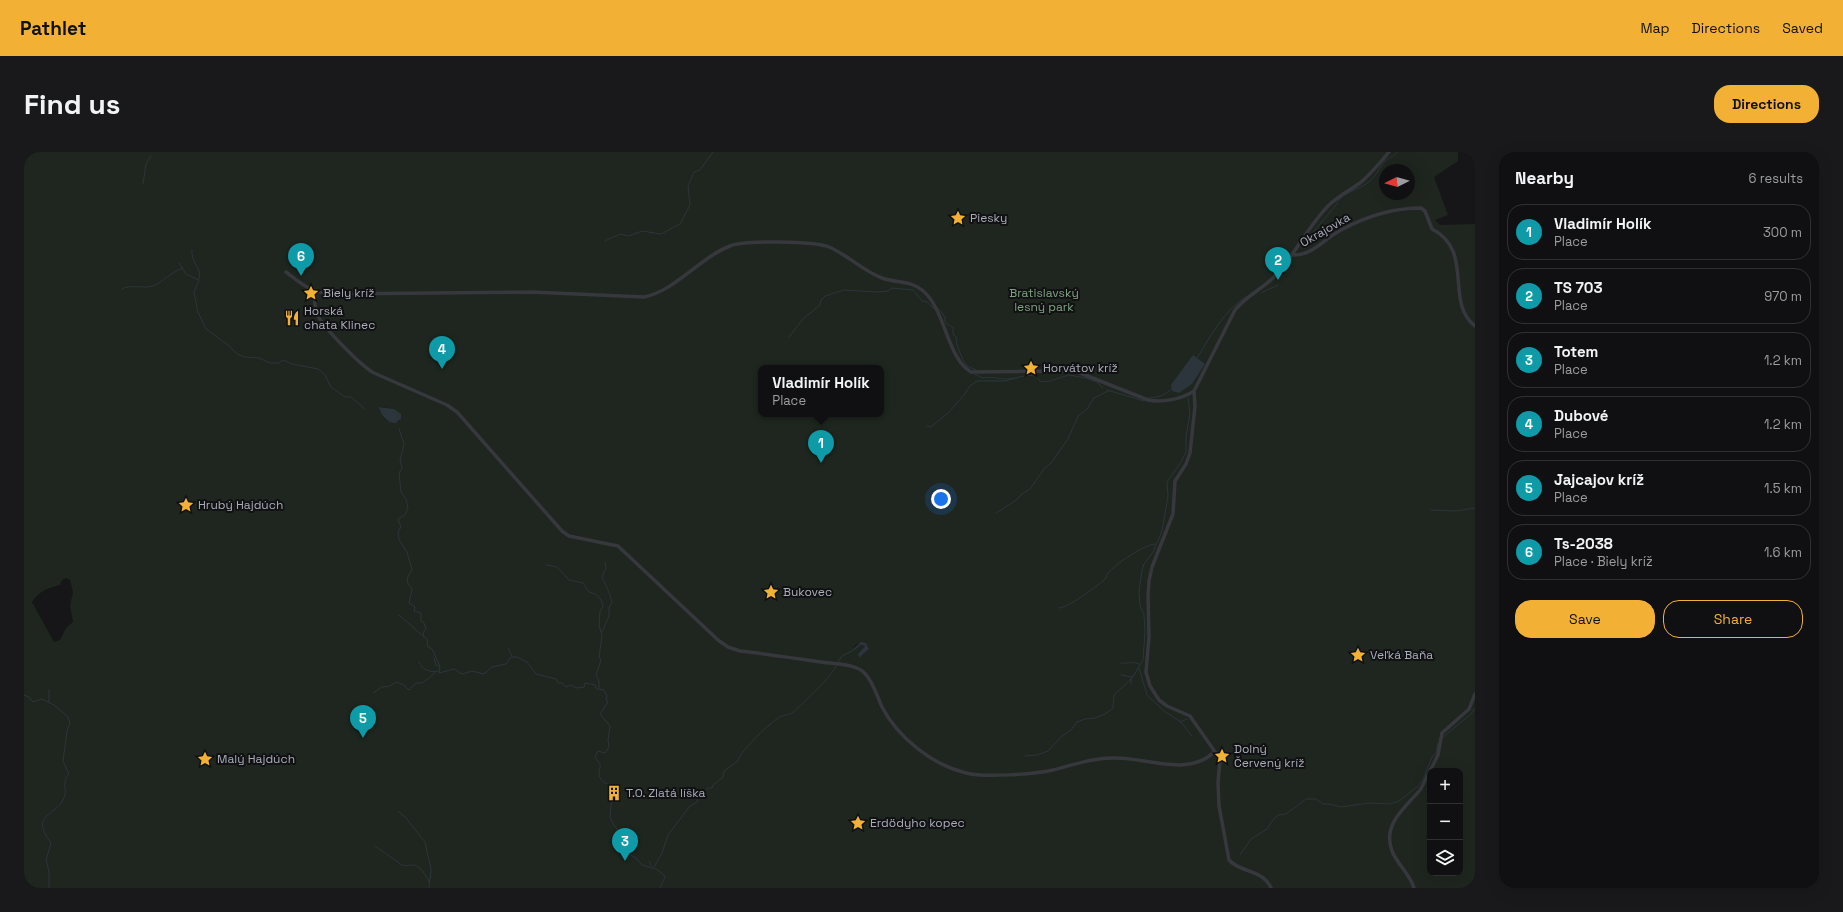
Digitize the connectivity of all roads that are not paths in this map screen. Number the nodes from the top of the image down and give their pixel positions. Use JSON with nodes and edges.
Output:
{"nodes":[{"id":1,"x":1389,"y":152,"type":"edge"},
{"id":2,"x":1293,"y":255,"type":"junction"},
{"id":3,"x":286,"y":272,"type":"dead end"},
{"id":4,"x":316,"y":292,"type":"junction"},
{"id":5,"x":1475,"y":326,"type":"edge"},
{"id":6,"x":1194,"y":391,"type":"junction"},
{"id":7,"x":1475,"y":694,"type":"edge"},
{"id":8,"x":1214,"y":752,"type":"junction"},
{"id":9,"x":1432,"y":768,"type":"edge"},
{"id":10,"x":1427,"y":777,"type":"edge"},
{"id":11,"x":1271,"y":888,"type":"edge"},
{"id":12,"x":1414,"y":888,"type":"edge"}],
"edges":[{"from":1,"to":2,"type":"street"},
{"from":2,"to":5,"type":"street","name":"Okrajovka"},
{"from":2,"to":6,"type":"street"},
{"from":3,"to":4,"type":"street"},
{"from":4,"to":6,"type":"street"},
{"from":4,"to":8,"type":"street"},
{"from":6,"to":8,"type":"street"},
{"from":7,"to":9,"type":"street"},
{"from":8,"to":11,"type":"street"},
{"from":10,"to":12,"type":"street"}]}
